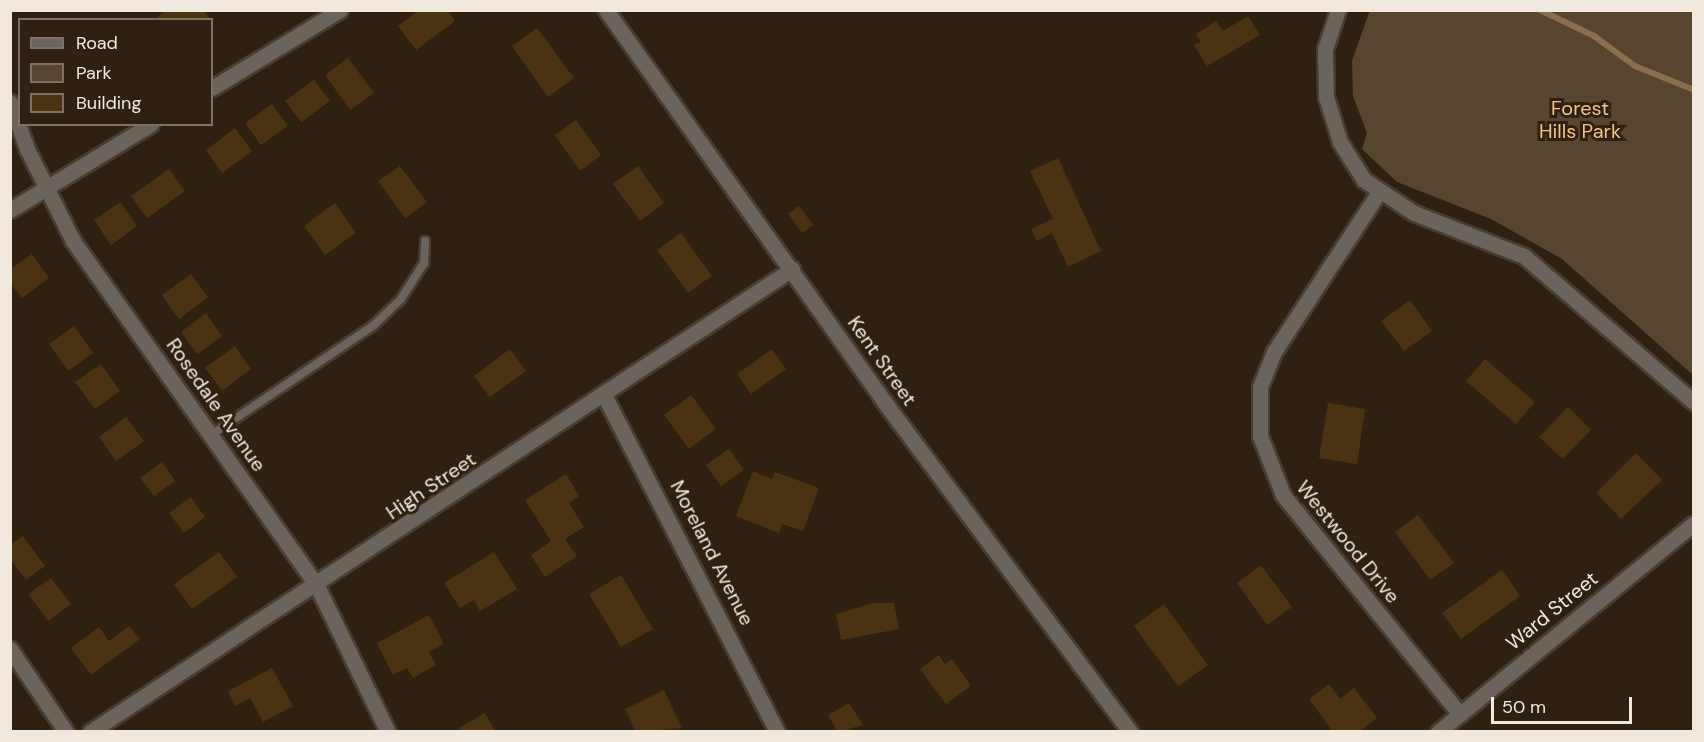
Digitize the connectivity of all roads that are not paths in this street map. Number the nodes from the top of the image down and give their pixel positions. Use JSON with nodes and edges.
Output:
{"nodes":[{"id":1,"x":340,"y":10,"type":"edge"},
{"id":2,"x":606,"y":10,"type":"edge"},
{"id":3,"x":1338,"y":10,"type":"edge"},
{"id":4,"x":213,"y":87,"type":"edge"},
{"id":5,"x":10,"y":102,"type":"edge"},
{"id":6,"x":18,"y":121,"type":"edge"},
{"id":7,"x":20,"y":126,"type":"edge"},
{"id":8,"x":149,"y":126,"type":"edge"},
{"id":9,"x":47,"y":188,"type":"junction"},
{"id":10,"x":1379,"y":192,"type":"junction"},
{"id":11,"x":10,"y":210,"type":"edge"},
{"id":12,"x":425,"y":241,"type":"dead end"},
{"id":13,"x":792,"y":269,"type":"junction"},
{"id":14,"x":604,"y":395,"type":"junction"},
{"id":15,"x":1694,"y":402,"type":"edge"},
{"id":16,"x":212,"y":435,"type":"junction"},
{"id":17,"x":1694,"y":523,"type":"edge"},
{"id":18,"x":317,"y":586,"type":"junction"},
{"id":19,"x":10,"y":649,"type":"edge"},
{"id":20,"x":1460,"y":714,"type":"junction"},
{"id":21,"x":66,"y":732,"type":"edge"},
{"id":22,"x":90,"y":732,"type":"edge"},
{"id":23,"x":388,"y":732,"type":"edge"},
{"id":24,"x":777,"y":732,"type":"edge"},
{"id":25,"x":1130,"y":732,"type":"edge"},
{"id":26,"x":1438,"y":732,"type":"edge"}],
"edges":[{"from":1,"to":4,"type":"street"},
{"from":2,"to":13,"type":"street","name":"Kent Street"},
{"from":3,"to":10,"type":"street"},
{"from":5,"to":6,"type":"street","name":"Rosedale Avenue"},
{"from":7,"to":9,"type":"street","name":"Rosedale Avenue"},
{"from":8,"to":9,"type":"street"},
{"from":9,"to":11,"type":"street"},
{"from":9,"to":16,"type":"street","name":"Rosedale Avenue"},
{"from":10,"to":15,"type":"street"},
{"from":10,"to":20,"type":"street","name":"Westwood Drive"},
{"from":12,"to":16,"type":"lane"},
{"from":13,"to":14,"type":"street","name":"High Street"},
{"from":13,"to":25,"type":"street","name":"Kent Street"},
{"from":14,"to":18,"type":"street","name":"High Street"},
{"from":14,"to":24,"type":"street","name":"Moreland Avenue"},
{"from":16,"to":18,"type":"street","name":"Rosedale Avenue"},
{"from":17,"to":20,"type":"street","name":"Ward Street"},
{"from":18,"to":22,"type":"street","name":"High Street"},
{"from":18,"to":23,"type":"street","name":"Rosedale Avenue"},
{"from":19,"to":21,"type":"street"},
{"from":20,"to":26,"type":"street","name":"Ward Street"}]}
